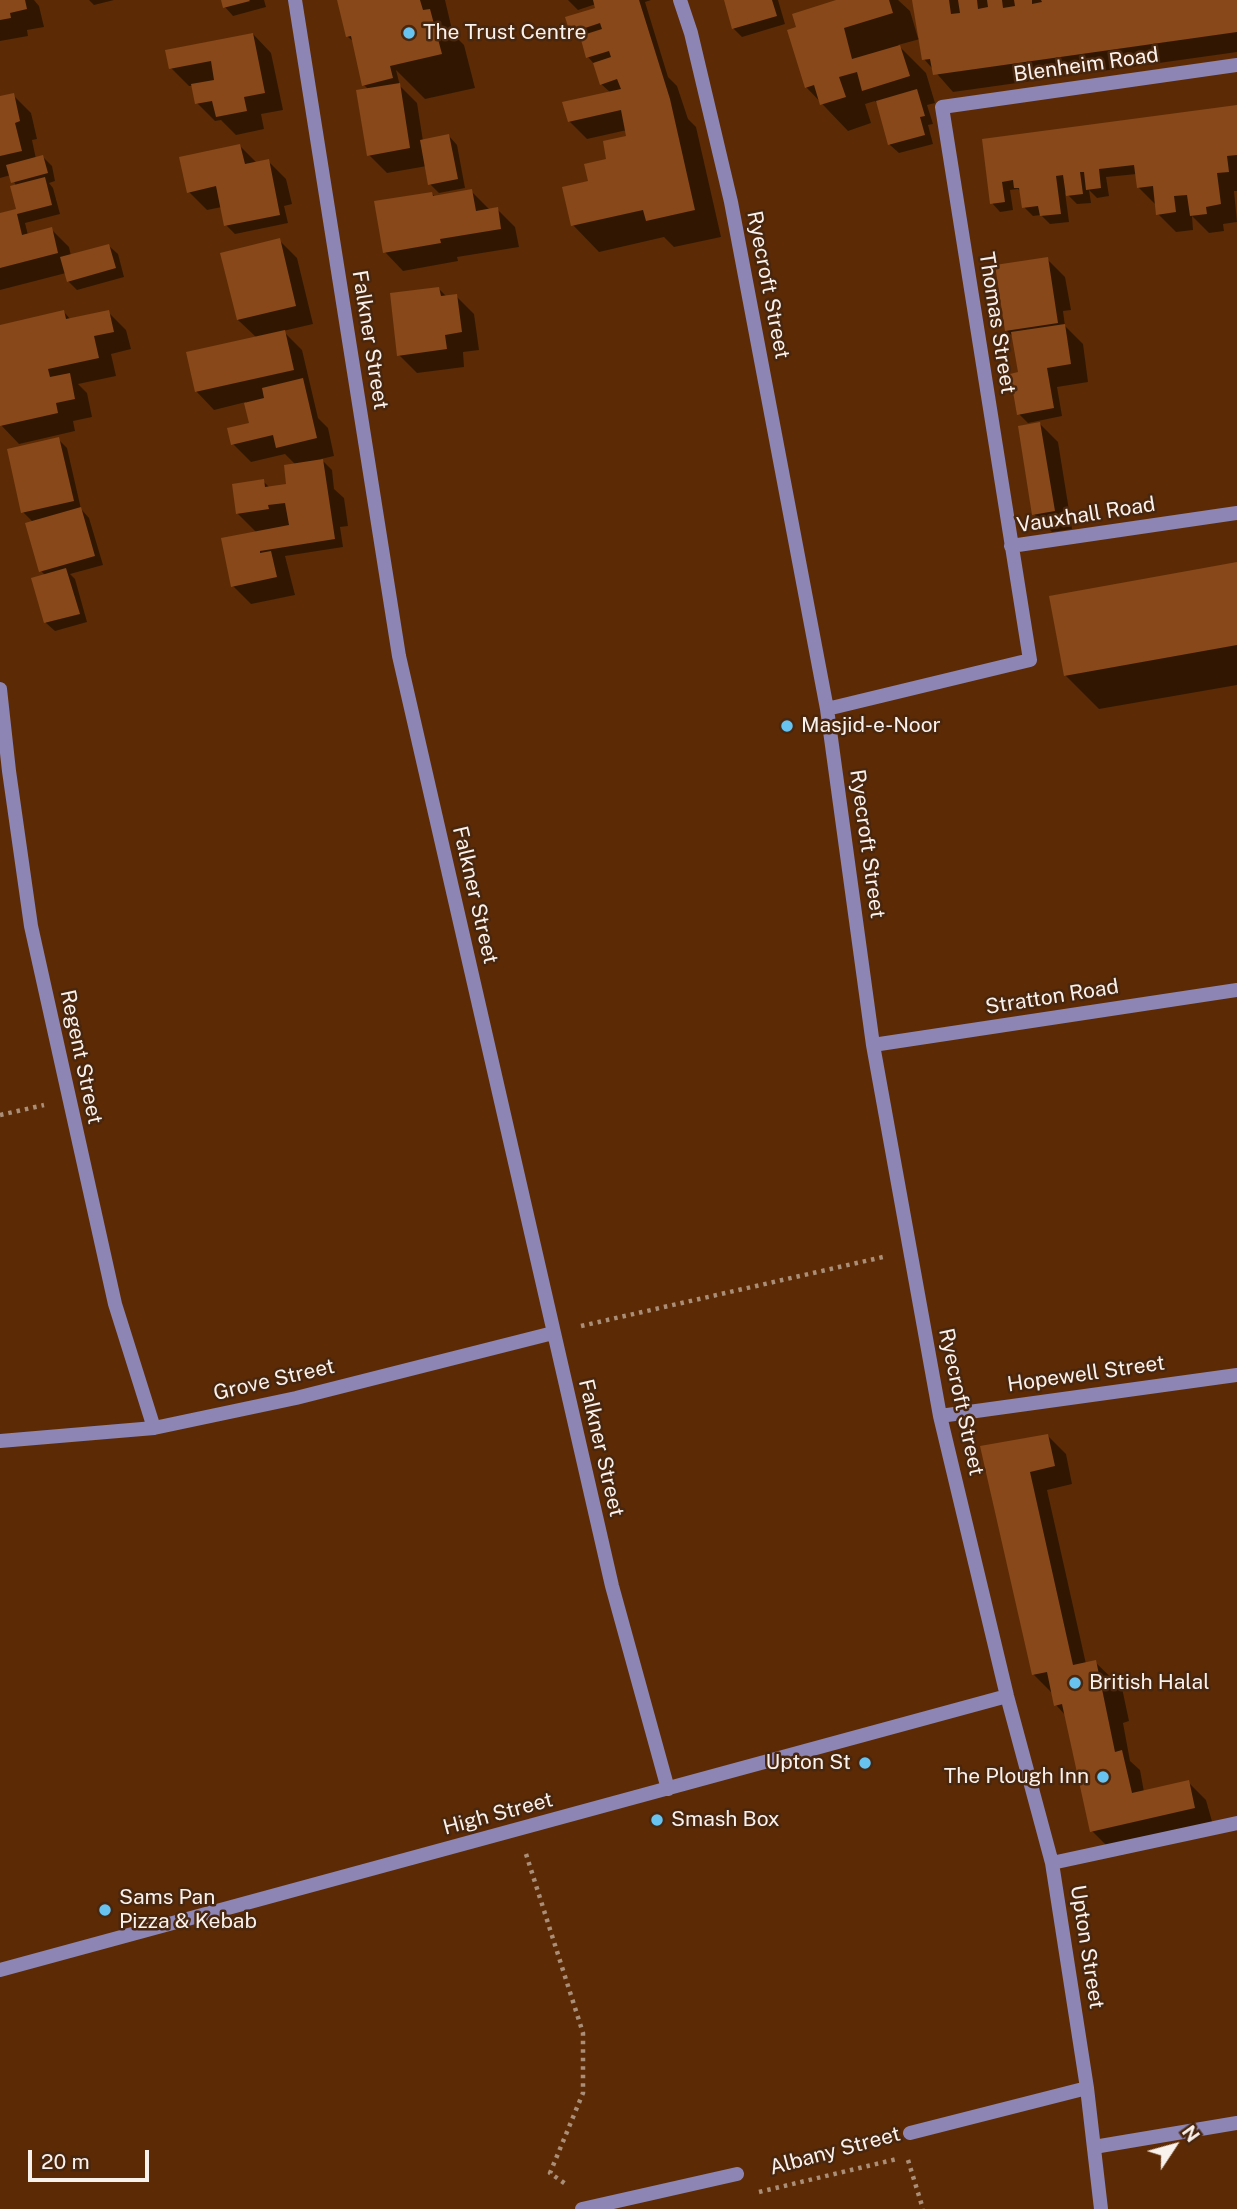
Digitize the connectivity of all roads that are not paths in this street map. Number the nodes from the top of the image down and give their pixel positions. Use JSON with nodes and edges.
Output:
{"nodes":[{"id":1,"x":295,"y":0,"type":"edge"},
{"id":2,"x":680,"y":0,"type":"edge"},
{"id":3,"x":1237,"y":65,"type":"edge"},
{"id":4,"x":942,"y":107,"type":"joint"},
{"id":5,"x":1237,"y":513,"type":"edge"},
{"id":6,"x":1010,"y":545,"type":"junction"},
{"id":7,"x":0,"y":689,"type":"edge"},
{"id":8,"x":827,"y":709,"type":"junction"},
{"id":9,"x":1237,"y":990,"type":"edge"},
{"id":10,"x":873,"y":1045,"type":"junction"},
{"id":11,"x":553,"y":1333,"type":"junction"},
{"id":12,"x":1237,"y":1375,"type":"edge"},
{"id":13,"x":940,"y":1416,"type":"junction"},
{"id":14,"x":154,"y":1427,"type":"junction"},
{"id":15,"x":0,"y":1441,"type":"edge"},
{"id":16,"x":1006,"y":1696,"type":"junction"},
{"id":17,"x":668,"y":1789,"type":"junction"},
{"id":18,"x":1237,"y":1823,"type":"edge"},
{"id":19,"x":1052,"y":1863,"type":"junction"},
{"id":20,"x":0,"y":1970,"type":"edge"},
{"id":21,"x":1087,"y":2088,"type":"junction"},
{"id":22,"x":1237,"y":2123,"type":"edge"},
{"id":23,"x":910,"y":2133,"type":"road end"},
{"id":24,"x":1094,"y":2147,"type":"junction"},
{"id":25,"x":737,"y":2174,"type":"road end"},
{"id":26,"x":589,"y":2207,"type":"edge"},
{"id":27,"x":1101,"y":2209,"type":"edge"}],
"edges":[{"from":1,"to":11,"type":"street","name":"Falkner Street"},
{"from":2,"to":8,"type":"street","name":"Ryecroft Street"},
{"from":3,"to":4,"type":"street","name":"Blenheim Road"},
{"from":4,"to":6,"type":"street","name":"Thomas Street"},
{"from":5,"to":6,"type":"street","name":"Vauxhall Road"},
{"from":6,"to":8,"type":"street","name":"Vauxhall Road"},
{"from":7,"to":14,"type":"street","name":"Regent Street"},
{"from":8,"to":10,"type":"street","name":"Ryecroft Street"},
{"from":9,"to":10,"type":"street","name":"Stratton Road"},
{"from":10,"to":13,"type":"street","name":"Ryecroft Street"},
{"from":11,"to":14,"type":"street","name":"Grove Street"},
{"from":11,"to":17,"type":"street","name":"Falkner Street"},
{"from":12,"to":13,"type":"street","name":"Hopewell Street"},
{"from":13,"to":16,"type":"street","name":"Ryecroft Street"},
{"from":14,"to":15,"type":"street","name":"Grove Street"},
{"from":16,"to":17,"type":"street","name":"High Street"},
{"from":16,"to":19,"type":"street","name":"Upton Street"},
{"from":17,"to":20,"type":"street","name":"High Street"},
{"from":18,"to":19,"type":"street"},
{"from":19,"to":21,"type":"street","name":"Upton Street"},
{"from":21,"to":23,"type":"street","name":"Albany Street"},
{"from":21,"to":24,"type":"street","name":"Upton Street"},
{"from":22,"to":24,"type":"street"},
{"from":24,"to":27,"type":"street","name":"Upton Street"},
{"from":25,"to":26,"type":"street"}]}
